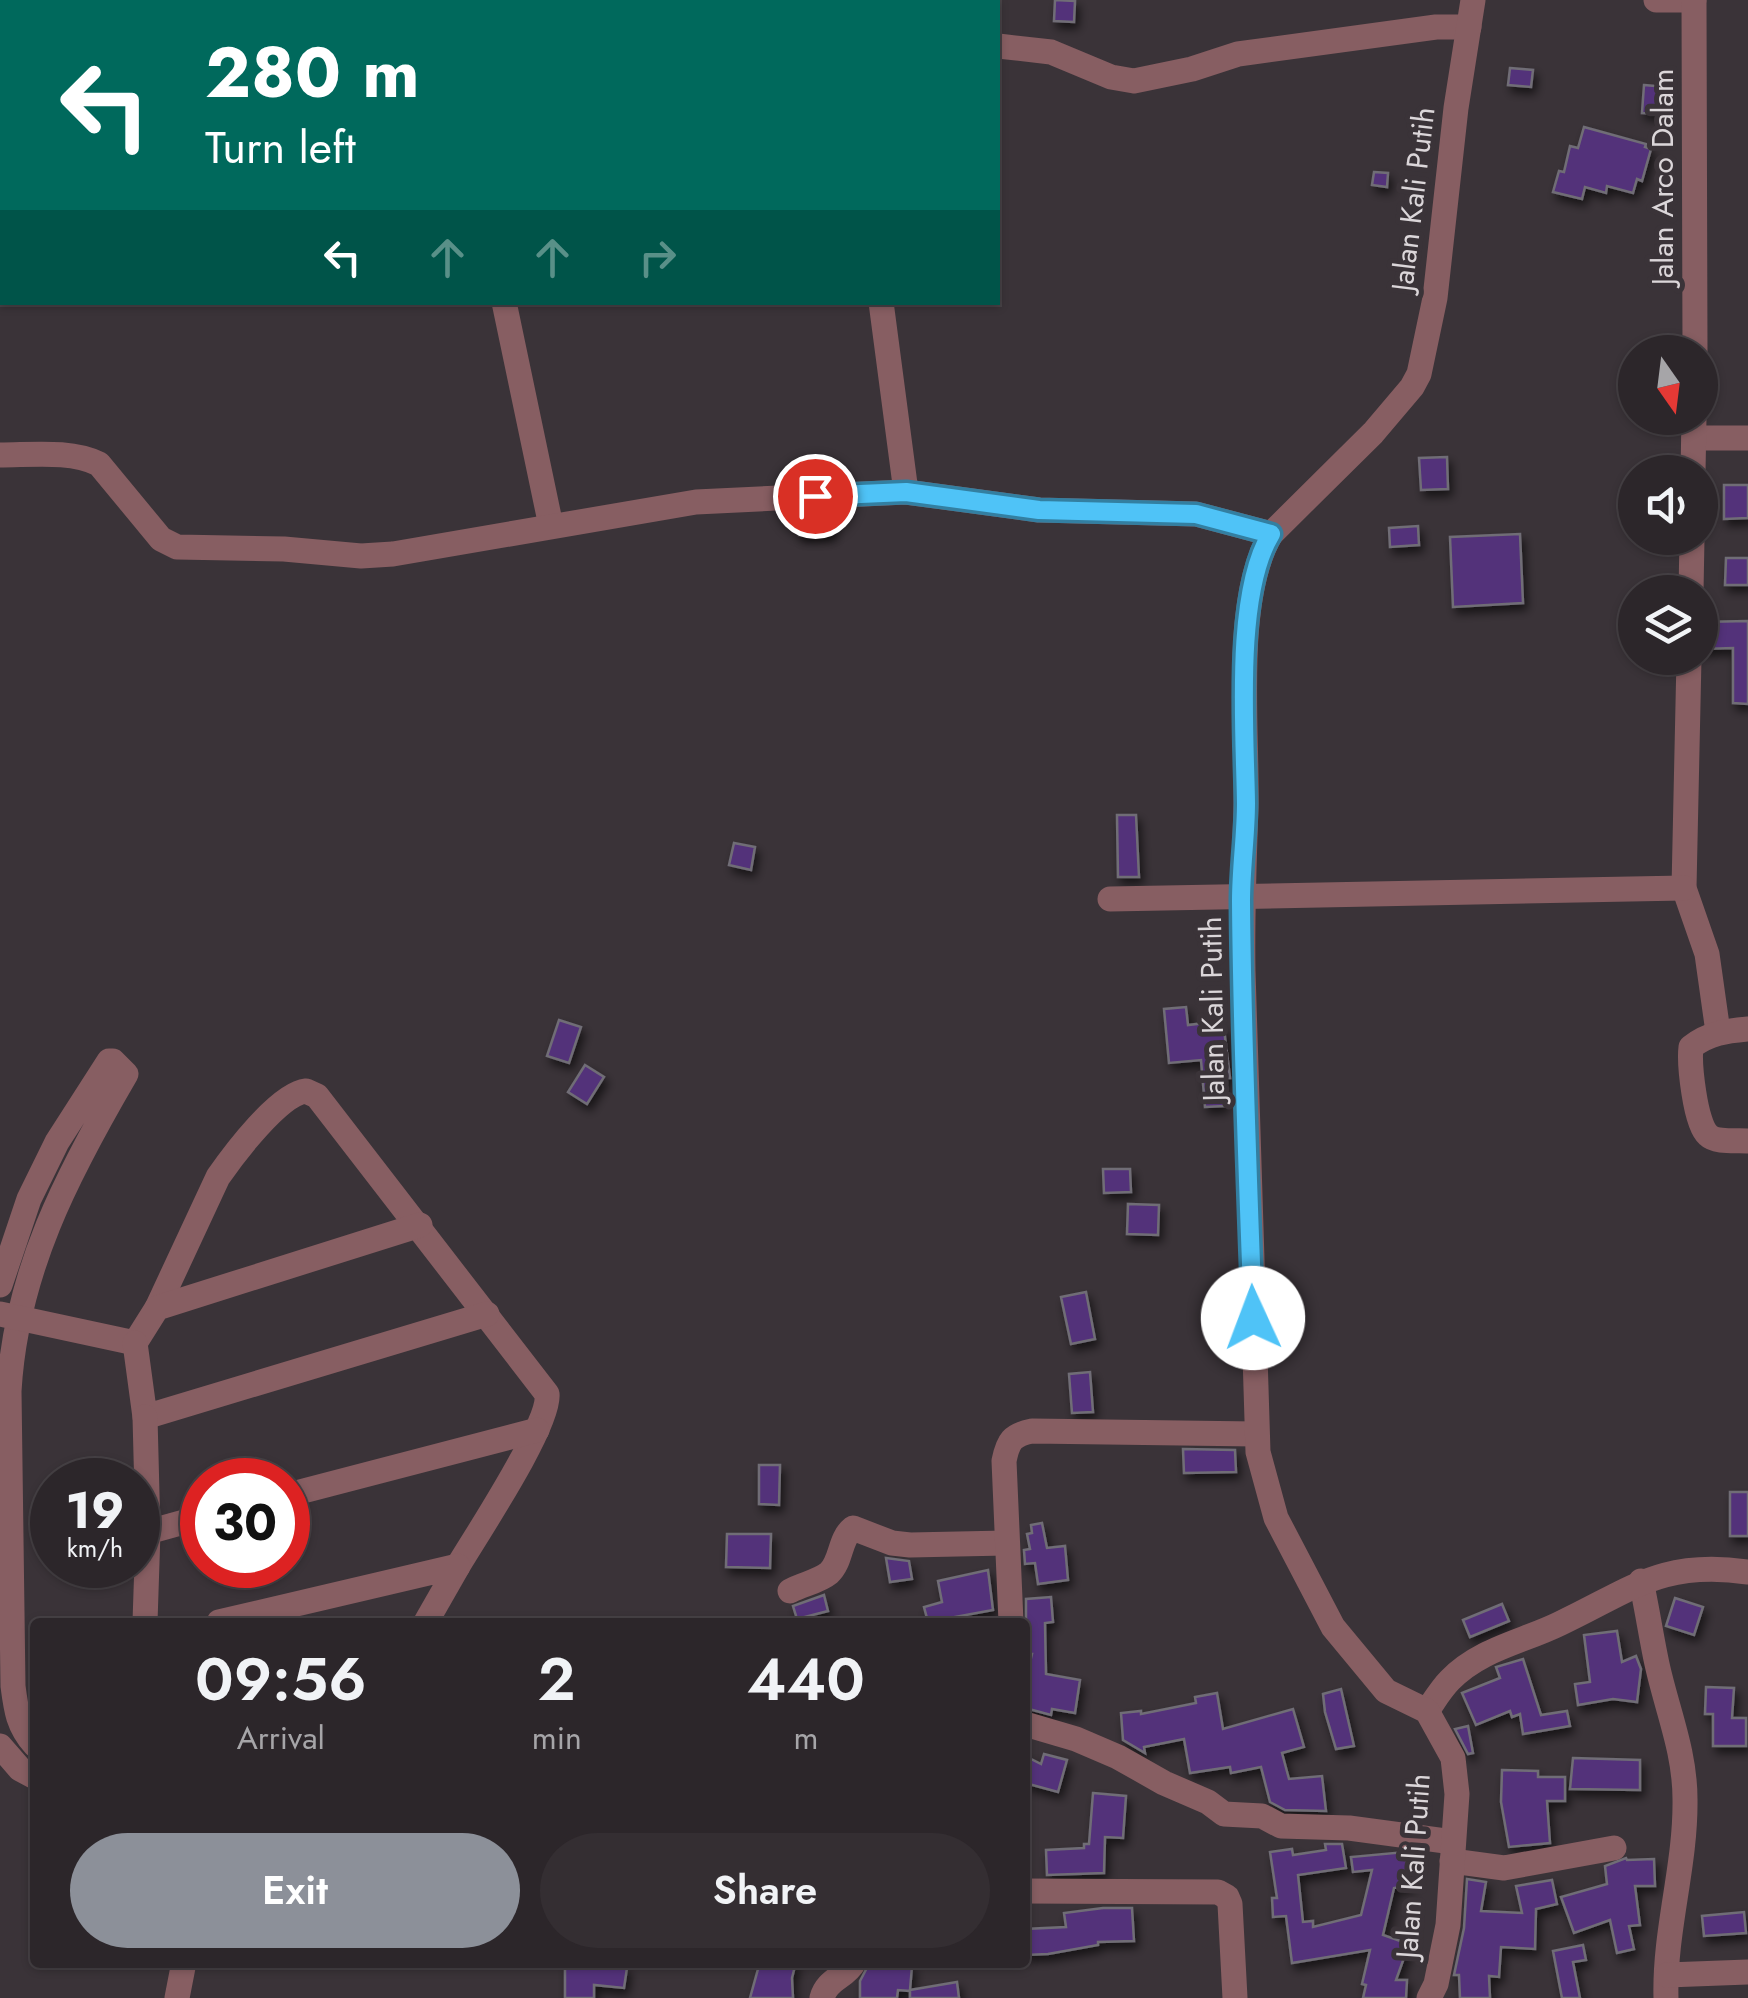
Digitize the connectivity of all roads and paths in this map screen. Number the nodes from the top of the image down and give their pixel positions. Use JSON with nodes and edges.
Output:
{"nodes":[{"id":1,"x":1656,"y":0,"type":"edge"},
{"id":2,"x":1694,"y":0,"type":"edge"},
{"id":3,"x":1471,"y":13,"type":"edge"},
{"id":4,"x":1000,"y":46,"type":"edge"},
{"id":5,"x":505,"y":305,"type":"edge"},
{"id":6,"x":881,"y":305,"type":"edge"},
{"id":7,"x":1695,"y":335,"type":"edge"},
{"id":8,"x":1718,"y":432,"type":"edge"},
{"id":9,"x":1748,"y":438,"type":"edge"},
{"id":10,"x":0,"y":455,"type":"edge"},
{"id":11,"x":906,"y":492,"type":"junction"},
{"id":12,"x":552,"y":526,"type":"junction"},
{"id":13,"x":1271,"y":534,"type":"junction"},
{"id":14,"x":1689,"y":675,"type":"edge"},
{"id":15,"x":1684,"y":888,"type":"junction"},
{"id":16,"x":1241,"y":896,"type":"junction"},
{"id":17,"x":1110,"y":899,"type":"dead end"},
{"id":18,"x":1748,"y":1029,"type":"edge"},
{"id":19,"x":1718,"y":1032,"type":"junction"},
{"id":20,"x":1748,"y":1140,"type":"edge"},
{"id":21,"x":420,"y":1225,"type":"junction"},
{"id":22,"x":0,"y":1284,"type":"edge"},
{"id":23,"x":157,"y":1308,"type":"junction"},
{"id":24,"x":487,"y":1314,"type":"junction"},
{"id":25,"x":9,"y":1317,"type":"edge"},
{"id":26,"x":135,"y":1344,"type":"junction"},
{"id":27,"x":145,"y":1417,"type":"junction"},
{"id":28,"x":537,"y":1430,"type":"junction"},
{"id":29,"x":1256,"y":1434,"type":"junction"},
{"id":30,"x":146,"y":1458,"type":"edge"},
{"id":31,"x":310,"y":1489,"type":"edge"},
{"id":32,"x":1006,"y":1542,"type":"junction"},
{"id":33,"x":458,"y":1566,"type":"junction"},
{"id":34,"x":1748,"y":1572,"type":"edge"},
{"id":35,"x":1641,"y":1581,"type":"junction"},
{"id":36,"x":146,"y":1588,"type":"edge"},
{"id":37,"x":790,"y":1591,"type":"dead end"},
{"id":38,"x":145,"y":1618,"type":"edge"},
{"id":39,"x":236,"y":1618,"type":"edge"},
{"id":40,"x":428,"y":1618,"type":"edge"},
{"id":41,"x":1011,"y":1618,"type":"edge"},
{"id":42,"x":1427,"y":1711,"type":"junction"},
{"id":43,"x":1030,"y":1725,"type":"edge"},
{"id":44,"x":30,"y":1740,"type":"edge"},
{"id":45,"x":0,"y":1746,"type":"edge"},
{"id":46,"x":30,"y":1774,"type":"edge"},
{"id":47,"x":1614,"y":1848,"type":"dead end"},
{"id":48,"x":1452,"y":1851,"type":"junction"},
{"id":49,"x":1030,"y":1890,"type":"edge"},
{"id":50,"x":183,"y":1968,"type":"edge"},
{"id":51,"x":850,"y":1968,"type":"edge"},
{"id":52,"x":1748,"y":1972,"type":"edge"},
{"id":53,"x":1667,"y":1986,"type":"edge"},
{"id":54,"x":177,"y":1998,"type":"edge"},
{"id":55,"x":822,"y":1998,"type":"edge"},
{"id":56,"x":1235,"y":1998,"type":"edge"},
{"id":57,"x":1430,"y":1998,"type":"edge"}],
"edges":[{"from":1,"to":2,"type":"street"},
{"from":2,"to":7,"type":"street","name":"Jalan Arco Dalam"},
{"from":3,"to":4,"type":"street"},
{"from":3,"to":13,"type":"street","name":"Jalan Kali Putih"},
{"from":5,"to":12,"type":"street"},
{"from":6,"to":11,"type":"street"},
{"from":8,"to":9,"type":"street"},
{"from":10,"to":12,"type":"street"},
{"from":11,"to":12,"type":"street"},
{"from":11,"to":13,"type":"street"},
{"from":13,"to":16,"type":"street","name":"Jalan Kali Putih"},
{"from":14,"to":15,"type":"street"},
{"from":15,"to":16,"type":"street"},
{"from":15,"to":19,"type":"street"},
{"from":16,"to":17,"type":"street"},
{"from":16,"to":29,"type":"street","name":"Jalan Kali Putih"},
{"from":18,"to":19,"type":"street"},
{"from":19,"to":20,"type":"street"},
{"from":21,"to":23,"type":"street"},
{"from":21,"to":23,"type":"street"},
{"from":21,"to":24,"type":"street"},
{"from":22,"to":25,"type":"street"},
{"from":23,"to":26,"type":"street"},
{"from":24,"to":27,"type":"street"},
{"from":24,"to":28,"type":"street"},
{"from":25,"to":26,"type":"street"},
{"from":25,"to":44,"type":"street"},
{"from":26,"to":27,"type":"street"},
{"from":27,"to":30,"type":"street"},
{"from":28,"to":31,"type":"street"},
{"from":28,"to":33,"type":"street"},
{"from":29,"to":32,"type":"street"},
{"from":29,"to":42,"type":"street","name":"Jalan Kali Putih"},
{"from":32,"to":37,"type":"street"},
{"from":32,"to":41,"type":"street"},
{"from":33,"to":39,"type":"street"},
{"from":33,"to":40,"type":"street"},
{"from":34,"to":35,"type":"street"},
{"from":35,"to":42,"type":"street"},
{"from":35,"to":53,"type":"street"},
{"from":36,"to":38,"type":"street"},
{"from":42,"to":48,"type":"street","name":"Jalan Kali Putih"},
{"from":43,"to":48,"type":"street"},
{"from":45,"to":46,"type":"street"},
{"from":47,"to":48,"type":"street"},
{"from":48,"to":57,"type":"street","name":"Jalan Kali Putih"},
{"from":49,"to":56,"type":"street"},
{"from":50,"to":54,"type":"street"},
{"from":51,"to":55,"type":"street"},
{"from":52,"to":53,"type":"street"}]}
